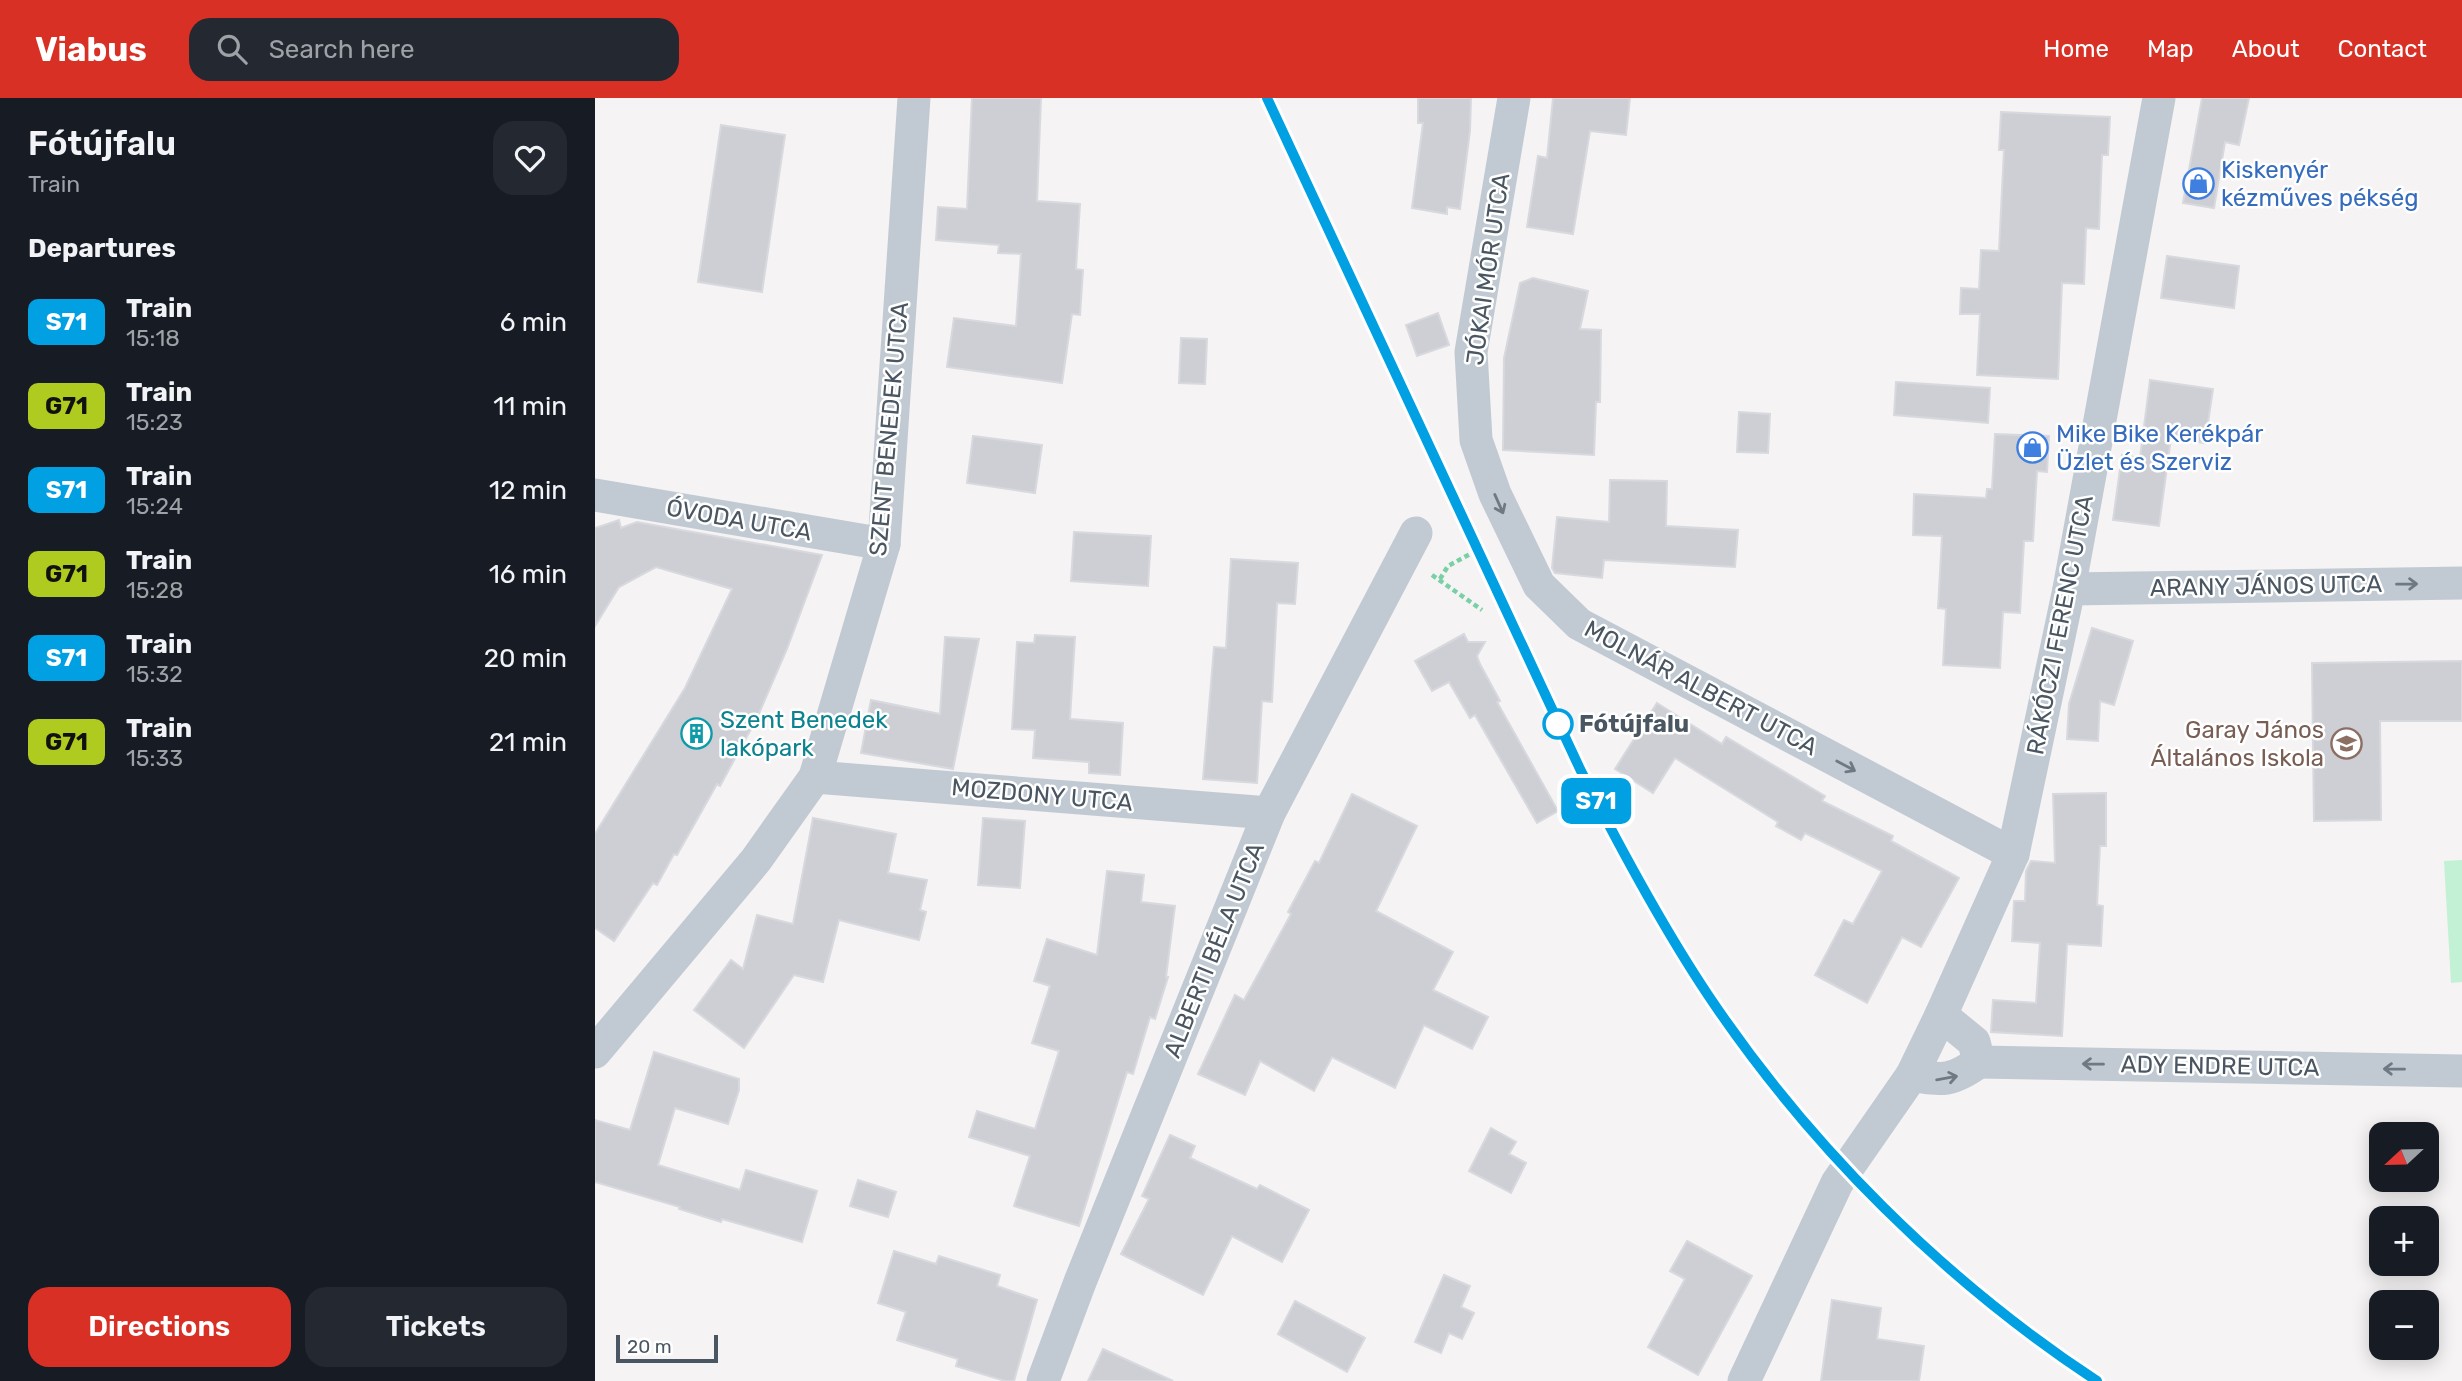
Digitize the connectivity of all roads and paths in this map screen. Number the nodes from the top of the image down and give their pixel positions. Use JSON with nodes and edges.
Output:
{"nodes":[{"id":1,"x":913,"y":98,"type":"edge"},
{"id":2,"x":1514,"y":98,"type":"edge"},
{"id":3,"x":2159,"y":98,"type":"edge"},
{"id":4,"x":1476,"y":440,"type":"joint"},
{"id":5,"x":595,"y":495,"type":"edge"},
{"id":6,"x":1512,"y":533,"type":"junction"},
{"id":7,"x":884,"y":544,"type":"junction"},
{"id":8,"x":1409,"y":546,"type":"joint"},
{"id":9,"x":1440,"y":579,"type":"junction"},
{"id":10,"x":2462,"y":583,"type":"edge"},
{"id":11,"x":2069,"y":589,"type":"junction"},
{"id":12,"x":1482,"y":610,"type":"dead end"},
{"id":13,"x":815,"y":777,"type":"junction"},
{"id":14,"x":1269,"y":813,"type":"junction"},
{"id":15,"x":2013,"y":854,"type":"junction"},
{"id":16,"x":1941,"y":1016,"type":"junction"},
{"id":17,"x":595,"y":1052,"type":"edge"},
{"id":18,"x":1979,"y":1062,"type":"junction"},
{"id":19,"x":2462,"y":1071,"type":"edge"},
{"id":20,"x":1912,"y":1075,"type":"junction"},
{"id":21,"x":1043,"y":1381,"type":"edge"},
{"id":22,"x":1744,"y":1381,"type":"edge"}],
"edges":[{"from":1,"to":7,"type":"street","name":"SZENT BENEDEK UTCA"},
{"from":2,"to":4,"type":"street","name":"JÓKAI MÓR UTCA"},
{"from":3,"to":11,"type":"street","name":"RÁKÓCZI FERENC UTCA"},
{"from":4,"to":6,"type":"street","name":"MOLNÁR ALBERT UTCA","one_way":true},
{"from":5,"to":7,"type":"street","name":"ÓVODA UTCA"},
{"from":6,"to":9,"type":"path"},
{"from":6,"to":15,"type":"street","name":"MOLNÁR ALBERT UTCA","one_way":true},
{"from":7,"to":13,"type":"street","name":"SZENT BENEDEK UTCA"},
{"from":8,"to":9,"type":"path"},
{"from":8,"to":14,"type":"street","name":"ALBERTI BÉLA UTCA"},
{"from":9,"to":12,"type":"path"},
{"from":11,"to":10,"type":"street","name":"ARANY JÁNOS UTCA","one_way":true},
{"from":11,"to":15,"type":"street","name":"RÁKÓCZI FERENC UTCA"},
{"from":13,"to":14,"type":"street","name":"MOZDONY UTCA"},
{"from":13,"to":17,"type":"street","name":"SZENT BENEDEK UTCA"},
{"from":14,"to":21,"type":"street","name":"ALBERTI BÉLA UTCA"},
{"from":15,"to":16,"type":"street","name":"RÁKÓCZI FERENC UTCA"},
{"from":16,"to":18,"type":"street"},
{"from":16,"to":20,"type":"street","name":"RÁKÓCZI FERENC UTCA"},
{"from":19,"to":18,"type":"street","name":"ADY ENDRE UTCA","one_way":true},
{"from":20,"to":18,"type":"street","name":"ADY ENDRE UTCA","one_way":true},
{"from":20,"to":22,"type":"street","name":"RÁKÓCZI FERENC UTCA"}]}
